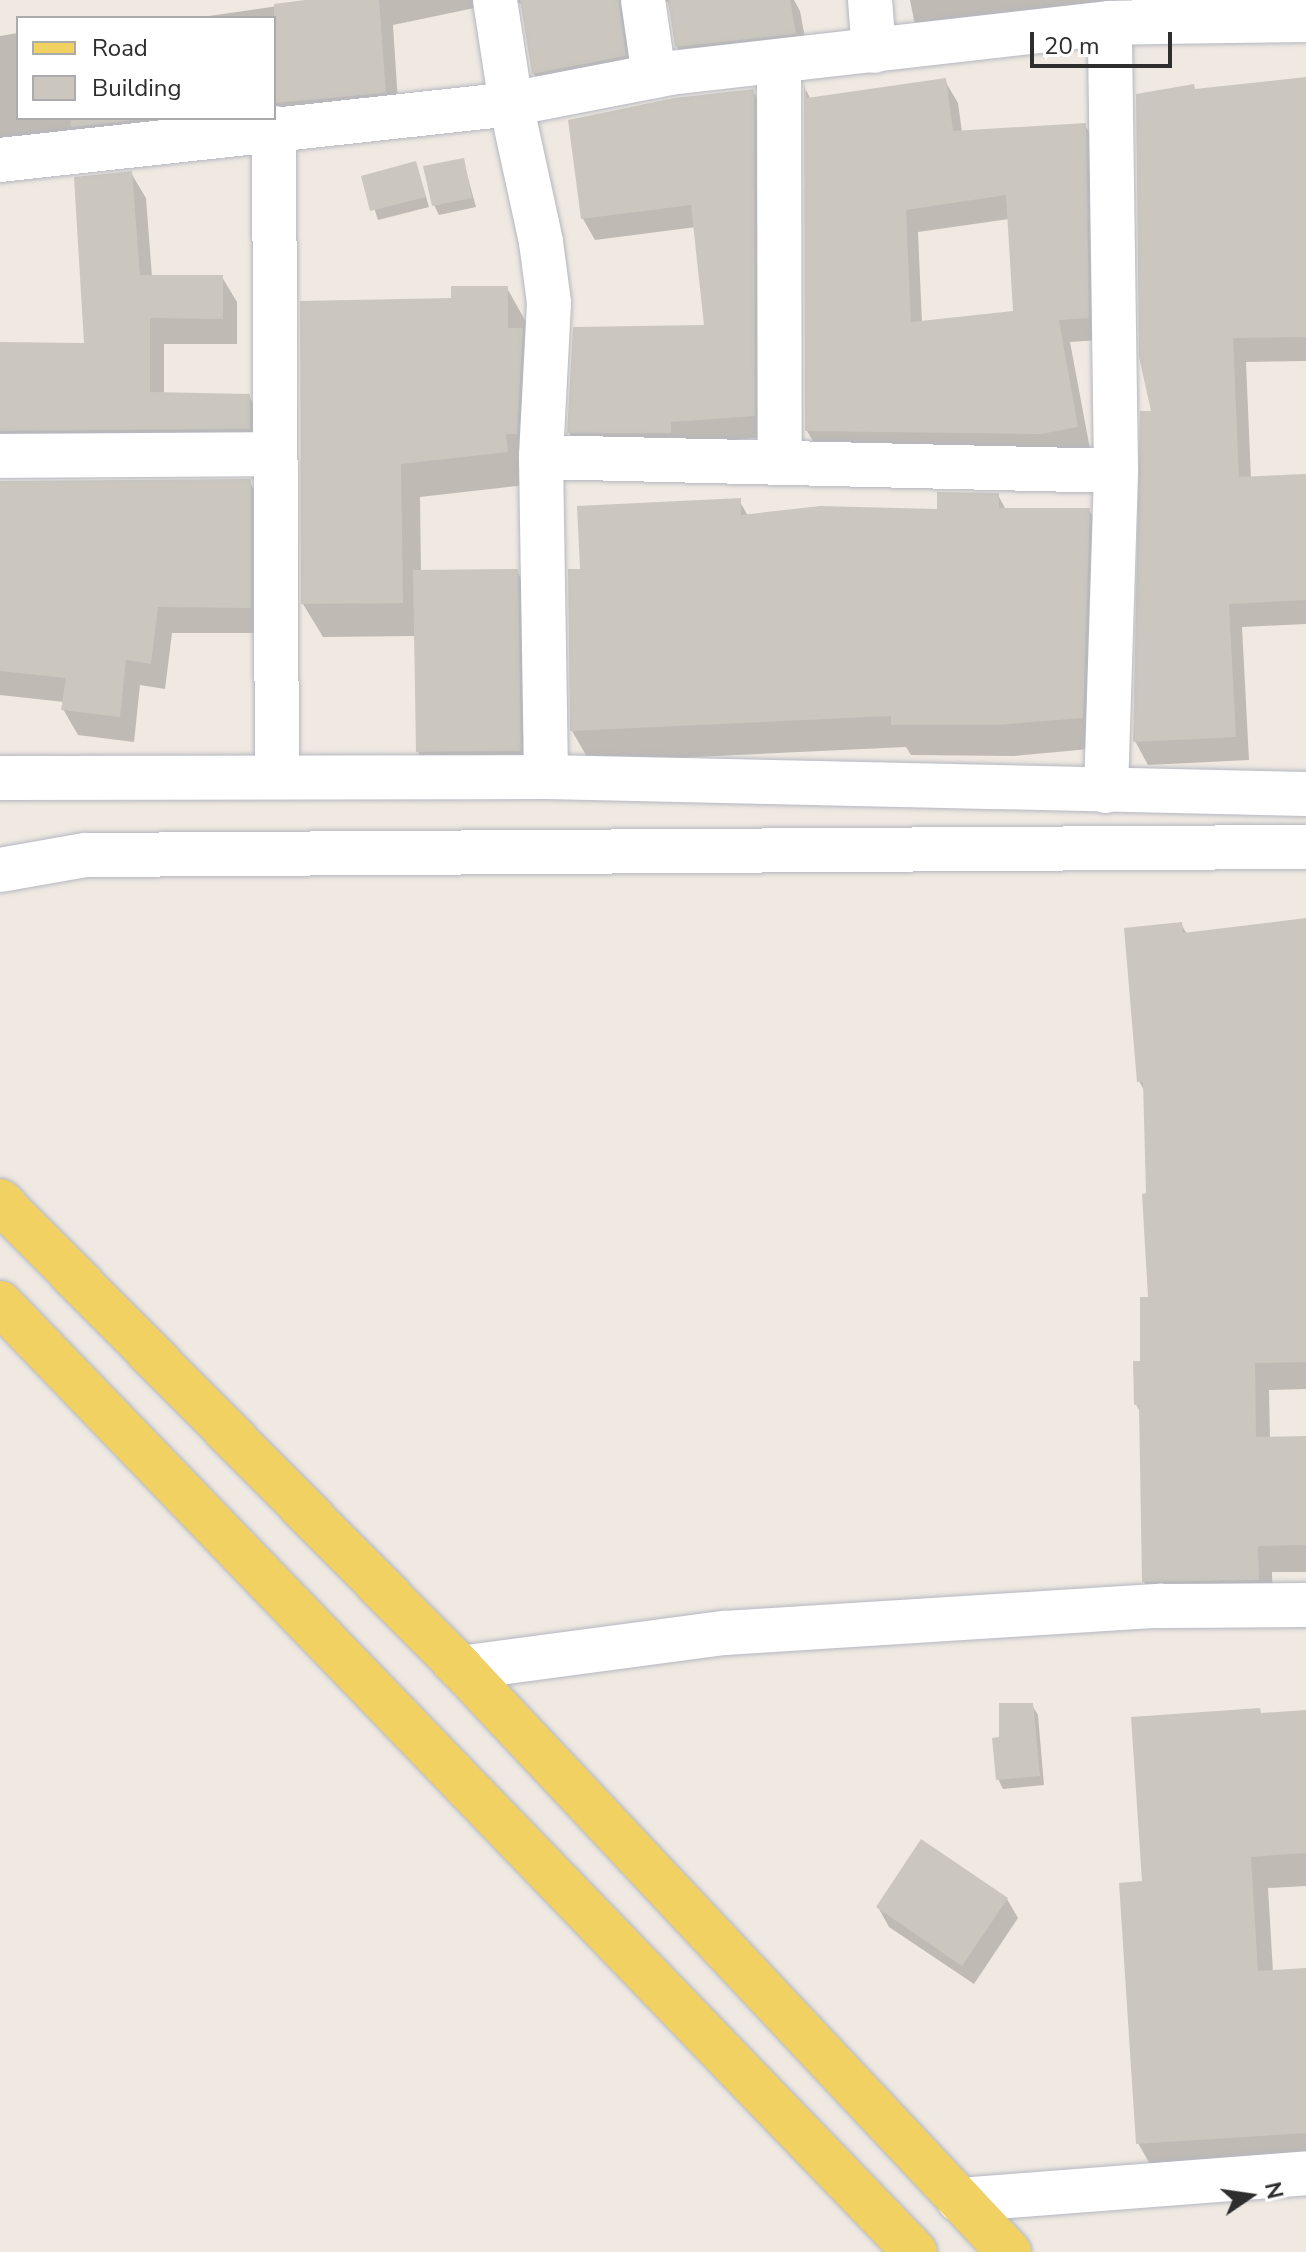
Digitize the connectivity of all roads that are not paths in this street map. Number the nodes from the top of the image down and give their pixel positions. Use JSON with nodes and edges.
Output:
{"nodes":[{"id":1,"x":495,"y":0,"type":"edge"},
{"id":2,"x":643,"y":0,"type":"edge"},
{"id":3,"x":870,"y":0,"type":"edge"},
{"id":4,"x":1156,"y":11,"type":"edge"},
{"id":5,"x":1306,"y":20,"type":"edge"},
{"id":6,"x":1110,"y":23,"type":"junction"},
{"id":7,"x":874,"y":51,"type":"junction"},
{"id":8,"x":779,"y":62,"type":"junction"},
{"id":9,"x":654,"y":76,"type":"junction"},
{"id":10,"x":511,"y":104,"type":"junction"},
{"id":11,"x":274,"y":128,"type":"junction"},
{"id":12,"x":0,"y":160,"type":"edge"},
{"id":13,"x":275,"y":454,"type":"junction"},
{"id":14,"x":0,"y":456,"type":"edge"},
{"id":15,"x":541,"y":457,"type":"junction"},
{"id":16,"x":780,"y":462,"type":"junction"},
{"id":17,"x":1116,"y":471,"type":"junction"},
{"id":18,"x":277,"y":777,"type":"junction"},
{"id":19,"x":546,"y":777,"type":"junction"},
{"id":20,"x":0,"y":778,"type":"edge"},
{"id":21,"x":1106,"y":791,"type":"junction"},
{"id":22,"x":1306,"y":794,"type":"edge"},
{"id":23,"x":1306,"y":847,"type":"edge"},
{"id":24,"x":0,"y":870,"type":"edge"},
{"id":25,"x":0,"y":1201,"type":"edge"},
{"id":26,"x":0,"y":1303,"type":"edge"},
{"id":27,"x":1306,"y":1605,"type":"edge"},
{"id":28,"x":461,"y":1668,"type":"junction"},
{"id":29,"x":1306,"y":2173,"type":"edge"},
{"id":30,"x":959,"y":2200,"type":"junction"},
{"id":31,"x":915,"y":2252,"type":"edge"},
{"id":32,"x":1009,"y":2252,"type":"edge"}],
"edges":[{"from":1,"to":10,"type":"street"},
{"from":2,"to":9,"type":"street"},
{"from":3,"to":7,"type":"street"},
{"from":4,"to":5,"type":"street"},
{"from":4,"to":6,"type":"street"},
{"from":6,"to":7,"type":"street"},
{"from":6,"to":17,"type":"street"},
{"from":7,"to":8,"type":"street"},
{"from":8,"to":9,"type":"street"},
{"from":8,"to":16,"type":"street"},
{"from":9,"to":10,"type":"street"},
{"from":10,"to":11,"type":"street"},
{"from":10,"to":15,"type":"street"},
{"from":11,"to":12,"type":"street"},
{"from":11,"to":13,"type":"street"},
{"from":13,"to":14,"type":"street"},
{"from":13,"to":18,"type":"street"},
{"from":15,"to":16,"type":"street"},
{"from":15,"to":19,"type":"street"},
{"from":16,"to":17,"type":"street"},
{"from":17,"to":21,"type":"street"},
{"from":18,"to":19,"type":"street"},
{"from":18,"to":20,"type":"street"},
{"from":19,"to":21,"type":"street"},
{"from":21,"to":22,"type":"street"},
{"from":23,"to":24,"type":"street"},
{"from":25,"to":28,"type":"main road"},
{"from":26,"to":31,"type":"main road"},
{"from":27,"to":28,"type":"street"},
{"from":28,"to":30,"type":"main road"},
{"from":29,"to":30,"type":"street"},
{"from":30,"to":32,"type":"main road"}]}
